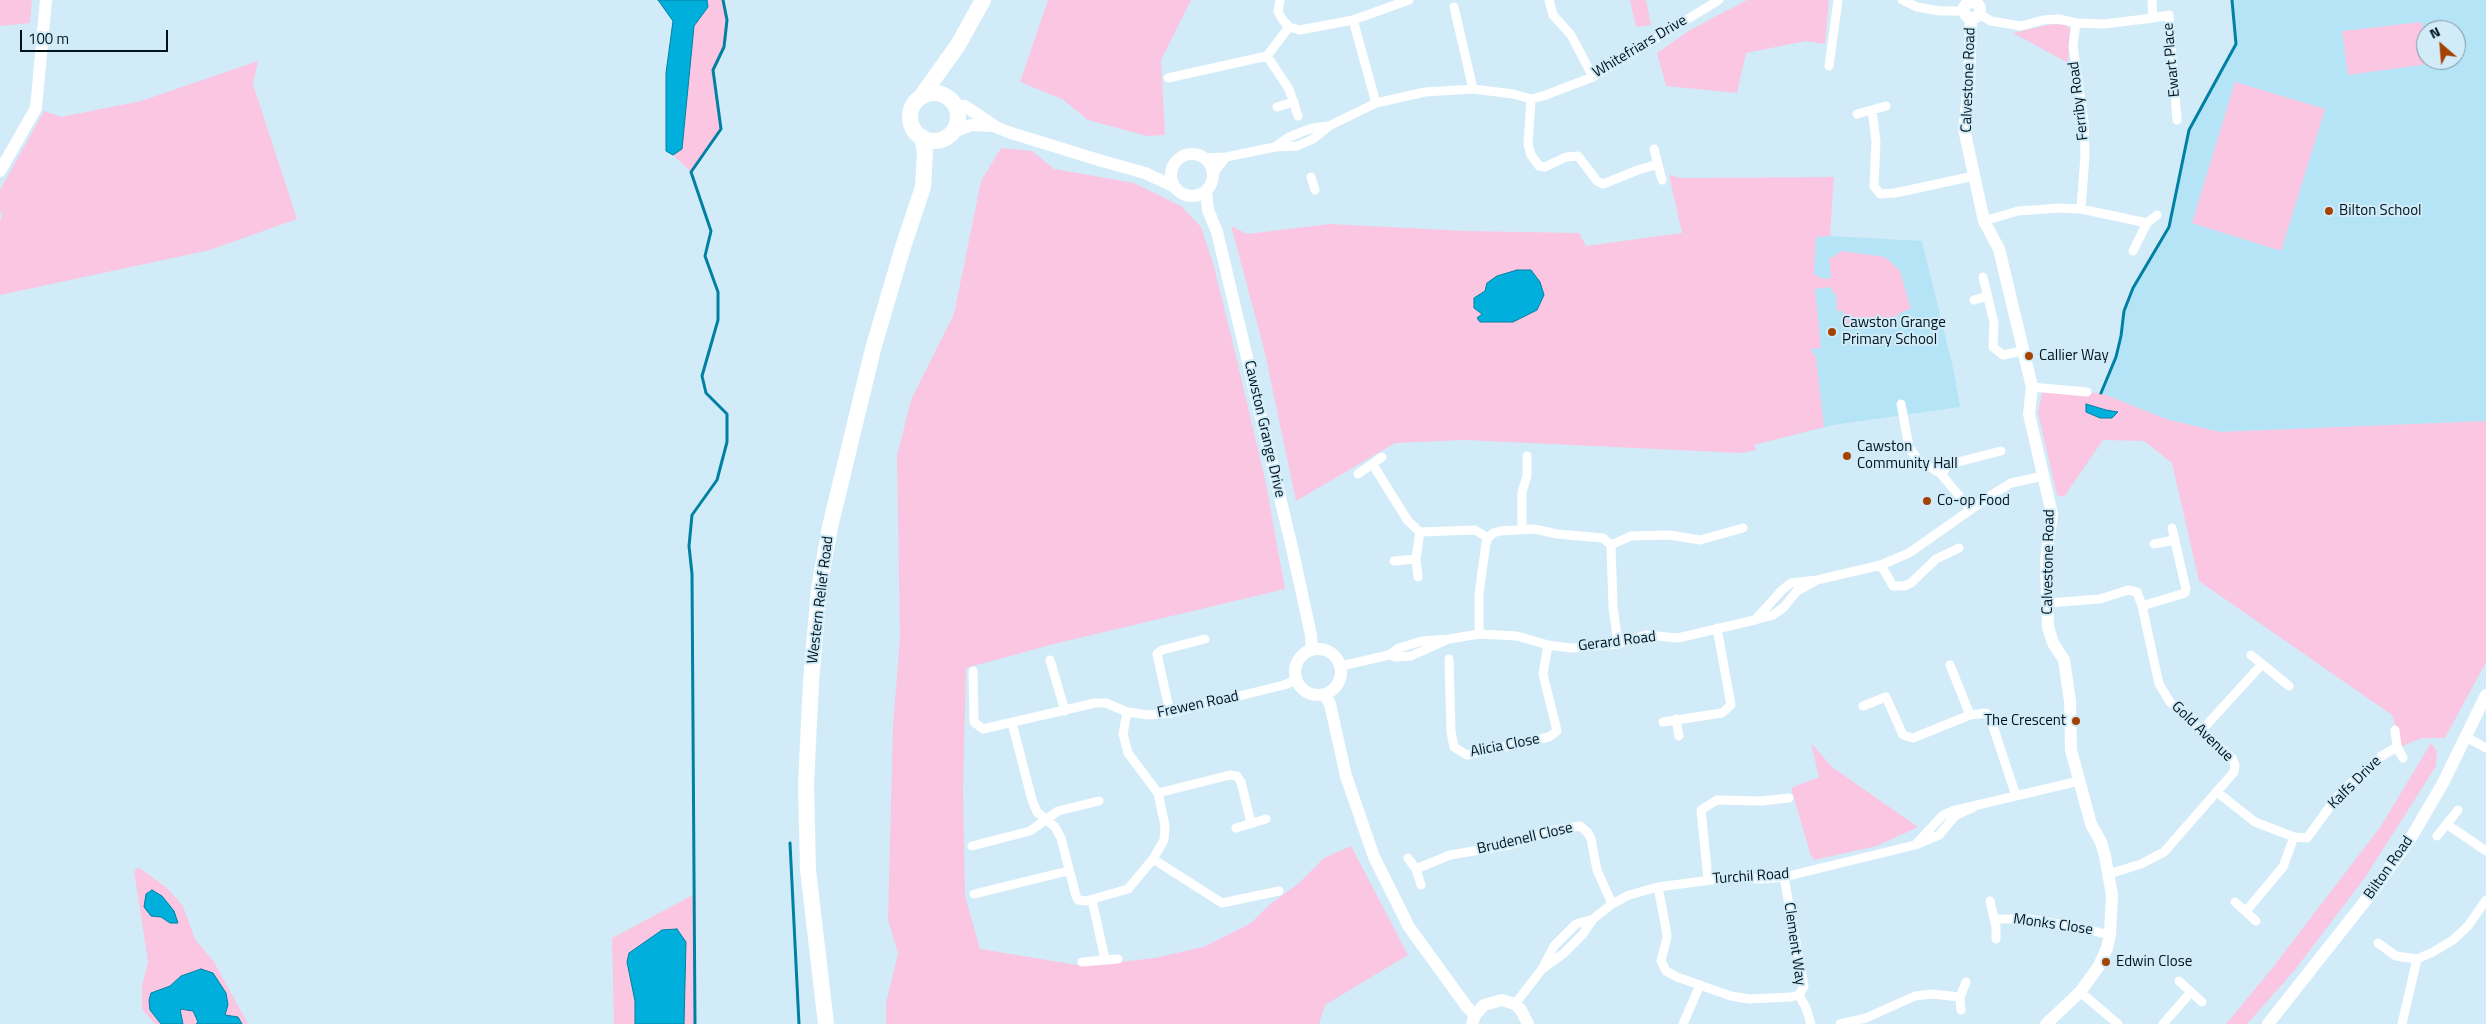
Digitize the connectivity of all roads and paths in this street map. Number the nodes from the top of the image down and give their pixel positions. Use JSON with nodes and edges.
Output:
{"nodes":[{"id":1,"x":46,"y":0,"type":"edge"},
{"id":2,"x":982,"y":0,"type":"edge"},
{"id":3,"x":1280,"y":0,"type":"edge"},
{"id":4,"x":1409,"y":0,"type":"edge"},
{"id":5,"x":1549,"y":0,"type":"edge"},
{"id":6,"x":1719,"y":0,"type":"edge"},
{"id":7,"x":1838,"y":0,"type":"edge"},
{"id":8,"x":1902,"y":0,"type":"edge"},
{"id":9,"x":2152,"y":0,"type":"edge"},
{"id":10,"x":1707,"y":3,"type":"edge"},
{"id":11,"x":1454,"y":8,"type":"dead end"},
{"id":12,"x":1972,"y":9,"type":"edge"},
{"id":13,"x":2153,"y":18,"type":"junction"},
{"id":14,"x":1353,"y":20,"type":"junction"},
{"id":15,"x":2076,"y":23,"type":"junction"},
{"id":16,"x":1290,"y":27,"type":"junction"},
{"id":17,"x":958,"y":45,"type":"junction"},
{"id":18,"x":1267,"y":56,"type":"junction"},
{"id":19,"x":1829,"y":66,"type":"dead end"},
{"id":20,"x":1593,"y":77,"type":"junction"},
{"id":21,"x":1168,"y":78,"type":"dead end"},
{"id":22,"x":1473,"y":90,"type":"junction"},
{"id":23,"x":924,"y":94,"type":"junction"},
{"id":24,"x":1531,"y":99,"type":"junction"},
{"id":25,"x":951,"y":102,"type":"junction"},
{"id":26,"x":1294,"y":102,"type":"junction"},
{"id":27,"x":1376,"y":103,"type":"junction"},
{"id":28,"x":1886,"y":106,"type":"dead end"},
{"id":29,"x":1277,"y":107,"type":"dead end"},
{"id":30,"x":1872,"y":110,"type":"junction"},
{"id":31,"x":1857,"y":114,"type":"dead end"},
{"id":32,"x":1298,"y":116,"type":"dead end"},
{"id":33,"x":2177,"y":120,"type":"dead end"},
{"id":34,"x":996,"y":127,"type":"junction"},
{"id":35,"x":948,"y":135,"type":"junction"},
{"id":36,"x":922,"y":137,"type":"junction"},
{"id":37,"x":1654,"y":149,"type":"dead end"},
{"id":38,"x":1204,"y":158,"type":"junction"},
{"id":39,"x":1226,"y":158,"type":"junction"},
{"id":40,"x":1174,"y":162,"type":"junction"},
{"id":41,"x":1658,"y":164,"type":"junction"},
{"id":42,"x":0,"y":171,"type":"edge"},
{"id":43,"x":1145,"y":172,"type":"junction"},
{"id":44,"x":1213,"y":174,"type":"junction"},
{"id":45,"x":1974,"y":176,"type":"junction"},
{"id":46,"x":1311,"y":177,"type":"dead end"},
{"id":47,"x":1662,"y":180,"type":"dead end"},
{"id":48,"x":1173,"y":186,"type":"junction"},
{"id":49,"x":923,"y":187,"type":"junction"},
{"id":50,"x":1315,"y":190,"type":"dead end"},
{"id":51,"x":1206,"y":191,"type":"junction"},
{"id":52,"x":1188,"y":196,"type":"junction"},
{"id":53,"x":2081,"y":209,"type":"junction"},
{"id":54,"x":1208,"y":210,"type":"junction"},
{"id":55,"x":2157,"y":215,"type":"dead end"},
{"id":56,"x":1984,"y":221,"type":"junction"},
{"id":57,"x":2147,"y":223,"type":"junction"},
{"id":58,"x":2134,"y":252,"type":"dead end"},
{"id":59,"x":1983,"y":277,"type":"dead end"},
{"id":60,"x":1988,"y":296,"type":"junction"},
{"id":61,"x":1974,"y":300,"type":"dead end"},
{"id":62,"x":2022,"y":351,"type":"junction"},
{"id":63,"x":2032,"y":387,"type":"junction"},
{"id":64,"x":2087,"y":392,"type":"dead end"},
{"id":65,"x":1901,"y":404,"type":"dead end"},
{"id":66,"x":2001,"y":450,"type":"dead end"},
{"id":67,"x":1527,"y":456,"type":"dead end"},
{"id":68,"x":1382,"y":458,"type":"dead end"},
{"id":69,"x":1373,"y":465,"type":"junction"},
{"id":70,"x":1358,"y":474,"type":"dead end"},
{"id":71,"x":1941,"y":474,"type":"junction"},
{"id":72,"x":2044,"y":476,"type":"junction"},
{"id":73,"x":1970,"y":509,"type":"junction"},
{"id":74,"x":1522,"y":528,"type":"junction"},
{"id":75,"x":1743,"y":528,"type":"dead end"},
{"id":76,"x":2172,"y":528,"type":"dead end"},
{"id":77,"x":1420,"y":532,"type":"junction"},
{"id":78,"x":1488,"y":538,"type":"junction"},
{"id":79,"x":2175,"y":540,"type":"junction"},
{"id":80,"x":2154,"y":544,"type":"dead end"},
{"id":81,"x":1611,"y":545,"type":"junction"},
{"id":82,"x":1959,"y":548,"type":"dead end"},
{"id":83,"x":1416,"y":560,"type":"junction"},
{"id":84,"x":1394,"y":561,"type":"dead end"},
{"id":85,"x":1881,"y":565,"type":"junction"},
{"id":86,"x":1418,"y":577,"type":"dead end"},
{"id":87,"x":2048,"y":603,"type":"junction"},
{"id":88,"x":2142,"y":606,"type":"junction"},
{"id":89,"x":1717,"y":628,"type":"junction"},
{"id":90,"x":1479,"y":634,"type":"junction"},
{"id":91,"x":1205,"y":639,"type":"dead end"},
{"id":92,"x":1618,"y":644,"type":"junction"},
{"id":93,"x":1548,"y":645,"type":"junction"},
{"id":94,"x":1312,"y":650,"type":"junction"},
{"id":95,"x":2251,"y":655,"type":"dead end"},
{"id":96,"x":1449,"y":659,"type":"dead end"},
{"id":97,"x":1050,"y":660,"type":"dead end"},
{"id":98,"x":2262,"y":664,"type":"junction"},
{"id":99,"x":1950,"y":665,"type":"dead end"},
{"id":100,"x":1341,"y":666,"type":"junction"},
{"id":101,"x":973,"y":671,"type":"dead end"},
{"id":102,"x":1296,"y":680,"type":"junction"},
{"id":103,"x":2289,"y":686,"type":"dead end"},
{"id":104,"x":1325,"y":695,"type":"junction"},
{"id":105,"x":2486,"y":695,"type":"edge"},
{"id":106,"x":1863,"y":706,"type":"dead end"},
{"id":107,"x":1064,"y":711,"type":"junction"},
{"id":108,"x":1128,"y":712,"type":"junction"},
{"id":109,"x":1170,"y":713,"type":"junction"},
{"id":110,"x":1970,"y":715,"type":"junction"},
{"id":111,"x":1676,"y":719,"type":"junction"},
{"id":112,"x":1663,"y":722,"type":"dead end"},
{"id":113,"x":1012,"y":723,"type":"junction"},
{"id":114,"x":2202,"y":730,"type":"junction"},
{"id":115,"x":2395,"y":730,"type":"dead end"},
{"id":116,"x":1679,"y":736,"type":"dead end"},
{"id":117,"x":2466,"y":737,"type":"junction"},
{"id":118,"x":2396,"y":747,"type":"junction"},
{"id":119,"x":2486,"y":748,"type":"edge"},
{"id":120,"x":2403,"y":758,"type":"dead end"},
{"id":121,"x":2079,"y":781,"type":"junction"},
{"id":122,"x":2217,"y":792,"type":"junction"},
{"id":123,"x":1158,"y":794,"type":"junction"},
{"id":124,"x":2016,"y":796,"type":"junction"},
{"id":125,"x":1789,"y":798,"type":"dead end"},
{"id":126,"x":1099,"y":801,"type":"dead end"},
{"id":127,"x":2458,"y":810,"type":"dead end"},
{"id":128,"x":1046,"y":819,"type":"junction"},
{"id":129,"x":1266,"y":819,"type":"dead end"},
{"id":130,"x":1252,"y":823,"type":"junction"},
{"id":131,"x":2448,"y":825,"type":"junction"},
{"id":132,"x":1236,"y":828,"type":"dead end"},
{"id":133,"x":2437,"y":836,"type":"dead end"},
{"id":134,"x":2294,"y":837,"type":"junction"},
{"id":135,"x":972,"y":846,"type":"dead end"},
{"id":136,"x":2486,"y":850,"type":"edge"},
{"id":137,"x":1408,"y":858,"type":"dead end"},
{"id":138,"x":1154,"y":859,"type":"junction"},
{"id":139,"x":1416,"y":869,"type":"junction"},
{"id":140,"x":1068,"y":871,"type":"junction"},
{"id":141,"x":2109,"y":874,"type":"junction"},
{"id":142,"x":1784,"y":876,"type":"junction"},
{"id":143,"x":1708,"y":879,"type":"junction"},
{"id":144,"x":1421,"y":885,"type":"dead end"},
{"id":145,"x":1658,"y":887,"type":"junction"},
{"id":146,"x":1278,"y":891,"type":"dead end"},
{"id":147,"x":974,"y":894,"type":"dead end"},
{"id":148,"x":1092,"y":900,"type":"junction"},
{"id":149,"x":2486,"y":900,"type":"edge"},
{"id":150,"x":1990,"y":901,"type":"dead end"},
{"id":151,"x":2235,"y":902,"type":"dead end"},
{"id":152,"x":1612,"y":904,"type":"junction"},
{"id":153,"x":2246,"y":911,"type":"junction"},
{"id":154,"x":1995,"y":919,"type":"junction"},
{"id":155,"x":2256,"y":921,"type":"dead end"},
{"id":156,"x":2110,"y":935,"type":"junction"},
{"id":157,"x":1996,"y":939,"type":"dead end"},
{"id":158,"x":2378,"y":943,"type":"dead end"},
{"id":159,"x":1105,"y":959,"type":"junction"},
{"id":160,"x":1118,"y":959,"type":"dead end"},
{"id":161,"x":2417,"y":959,"type":"junction"},
{"id":162,"x":1082,"y":962,"type":"dead end"},
{"id":163,"x":2179,"y":981,"type":"dead end"},
{"id":164,"x":1966,"y":982,"type":"dead end"},
{"id":165,"x":1700,"y":985,"type":"junction"},
{"id":166,"x":2080,"y":992,"type":"junction"},
{"id":167,"x":2191,"y":992,"type":"junction"},
{"id":168,"x":1799,"y":995,"type":"junction"},
{"id":169,"x":1960,"y":997,"type":"junction"},
{"id":170,"x":2202,"y":1002,"type":"dead end"},
{"id":171,"x":1515,"y":1004,"type":"junction"},
{"id":172,"x":1960,"y":1010,"type":"dead end"},
{"id":173,"x":1474,"y":1019,"type":"edge"},
{"id":174,"x":826,"y":1024,"type":"edge"},
{"id":175,"x":1528,"y":1024,"type":"edge"},
{"id":176,"x":1683,"y":1024,"type":"edge"},
{"id":177,"x":1811,"y":1024,"type":"edge"},
{"id":178,"x":1840,"y":1024,"type":"edge"},
{"id":179,"x":2046,"y":1024,"type":"edge"},
{"id":180,"x":2118,"y":1024,"type":"edge"},
{"id":181,"x":2163,"y":1024,"type":"edge"},
{"id":182,"x":2268,"y":1024,"type":"edge"},
{"id":183,"x":2402,"y":1024,"type":"edge"}],
"edges":[{"from":1,"to":42,"type":"street"},
{"from":2,"to":17,"type":"highway"},
{"from":3,"to":16,"type":"street"},
{"from":4,"to":14,"type":"street"},
{"from":5,"to":20,"type":"street"},
{"from":6,"to":10,"type":"street","name":"Whitefriars Drive"},
{"from":7,"to":19,"type":"street"},
{"from":8,"to":12,"type":"street"},
{"from":9,"to":13,"type":"street"},
{"from":10,"to":20,"type":"street","name":"Whitefriars Drive"},
{"from":11,"to":22,"type":"street"},
{"from":12,"to":15,"type":"street"},
{"from":12,"to":45,"type":"street","name":"Calvestone Road"},
{"from":13,"to":15,"type":"street"},
{"from":13,"to":33,"type":"street","name":"Ewart Place"},
{"from":14,"to":16,"type":"street"},
{"from":14,"to":27,"type":"street"},
{"from":15,"to":53,"type":"street","name":"Ferriby Road"},
{"from":16,"to":18,"type":"street"},
{"from":17,"to":23,"type":"highway"},
{"from":17,"to":25,"type":"highway"},
{"from":18,"to":21,"type":"street"},
{"from":18,"to":26,"type":"street"},
{"from":20,"to":24,"type":"street","name":"Whitefriars Drive"},
{"from":22,"to":24,"type":"street"},
{"from":22,"to":27,"type":"street"},
{"from":23,"to":25,"type":"highway"},
{"from":23,"to":36,"type":"highway"},
{"from":24,"to":41,"type":"street"},
{"from":25,"to":34,"type":"street"},
{"from":25,"to":35,"type":"highway"},
{"from":26,"to":29,"type":"street"},
{"from":26,"to":32,"type":"street"},
{"from":27,"to":39,"type":"street"},
{"from":28,"to":30,"type":"street"},
{"from":30,"to":31,"type":"street"},
{"from":30,"to":45,"type":"street"},
{"from":34,"to":35,"type":"street"},
{"from":34,"to":43,"type":"street"},
{"from":35,"to":36,"type":"highway"},
{"from":35,"to":49,"type":"highway","name":"Western Relief Road"},
{"from":36,"to":49,"type":"highway","name":"Western Relief Road"},
{"from":37,"to":41,"type":"street"},
{"from":38,"to":39,"type":"street"},
{"from":38,"to":40,"type":"street"},
{"from":38,"to":44,"type":"street"},
{"from":39,"to":44,"type":"street"},
{"from":40,"to":43,"type":"street"},
{"from":40,"to":48,"type":"street"},
{"from":41,"to":47,"type":"street"},
{"from":43,"to":48,"type":"street"},
{"from":44,"to":51,"type":"street"},
{"from":45,"to":56,"type":"street","name":"Calvestone Road"},
{"from":46,"to":50,"type":"street"},
{"from":48,"to":52,"type":"street"},
{"from":49,"to":174,"type":"highway","name":"Western Relief Road"},
{"from":51,"to":52,"type":"street"},
{"from":51,"to":54,"type":"street","name":"Cawston Grange Drive"},
{"from":52,"to":54,"type":"street"},
{"from":53,"to":56,"type":"street"},
{"from":53,"to":57,"type":"street"},
{"from":54,"to":94,"type":"street","name":"Cawston Grange Drive"},
{"from":55,"to":57,"type":"street"},
{"from":56,"to":62,"type":"street","name":"Calvestone Road"},
{"from":57,"to":58,"type":"street"},
{"from":59,"to":60,"type":"street"},
{"from":60,"to":61,"type":"street"},
{"from":60,"to":62,"type":"street"},
{"from":62,"to":63,"type":"street","name":"Calvestone Road"},
{"from":63,"to":64,"type":"street"},
{"from":63,"to":72,"type":"street","name":"Calvestone Road"},
{"from":65,"to":71,"type":"street"},
{"from":66,"to":71,"type":"street"},
{"from":67,"to":74,"type":"street"},
{"from":68,"to":69,"type":"street"},
{"from":69,"to":70,"type":"street"},
{"from":69,"to":77,"type":"street"},
{"from":71,"to":73,"type":"street"},
{"from":72,"to":73,"type":"street","name":"Gerard Road"},
{"from":72,"to":87,"type":"street","name":"Calvestone Road"},
{"from":73,"to":85,"type":"street","name":"Gerard Road"},
{"from":74,"to":78,"type":"street"},
{"from":74,"to":81,"type":"street"},
{"from":75,"to":81,"type":"street"},
{"from":76,"to":79,"type":"street"},
{"from":77,"to":78,"type":"street"},
{"from":77,"to":83,"type":"street"},
{"from":78,"to":90,"type":"street"},
{"from":79,"to":80,"type":"street"},
{"from":79,"to":88,"type":"street"},
{"from":81,"to":92,"type":"street"},
{"from":82,"to":85,"type":"street"},
{"from":83,"to":84,"type":"street"},
{"from":83,"to":86,"type":"street"},
{"from":85,"to":89,"type":"street","name":"Gerard Road"},
{"from":87,"to":88,"type":"street"},
{"from":87,"to":121,"type":"street","name":"Calvestone Road"},
{"from":88,"to":114,"type":"street","name":"Gold Avenue"},
{"from":89,"to":92,"type":"street","name":"Gerard Road"},
{"from":89,"to":111,"type":"street"},
{"from":90,"to":93,"type":"street","name":"Gerard Road"},
{"from":90,"to":100,"type":"street","name":"Gerard Road"},
{"from":91,"to":109,"type":"street"},
{"from":92,"to":93,"type":"street","name":"Gerard Road"},
{"from":93,"to":96,"type":"street","name":"Alicia Close"},
{"from":94,"to":100,"type":"street"},
{"from":94,"to":102,"type":"street"},
{"from":95,"to":98,"type":"street"},
{"from":97,"to":107,"type":"street"},
{"from":98,"to":103,"type":"street"},
{"from":98,"to":114,"type":"street"},
{"from":99,"to":110,"type":"street"},
{"from":100,"to":104,"type":"street"},
{"from":101,"to":113,"type":"street","name":"Frewen Road"},
{"from":102,"to":104,"type":"street"},
{"from":102,"to":109,"type":"street","name":"Frewen Road"},
{"from":104,"to":173,"type":"street"},
{"from":105,"to":117,"type":"street","name":"Bilton Road"},
{"from":106,"to":110,"type":"street"},
{"from":107,"to":108,"type":"street","name":"Frewen Road"},
{"from":107,"to":113,"type":"street","name":"Frewen Road"},
{"from":108,"to":109,"type":"street","name":"Frewen Road"},
{"from":108,"to":123,"type":"street"},
{"from":110,"to":124,"type":"street"},
{"from":111,"to":112,"type":"street"},
{"from":111,"to":116,"type":"street"},
{"from":113,"to":128,"type":"street"},
{"from":114,"to":122,"type":"street","name":"Gold Avenue"},
{"from":115,"to":118,"type":"street","name":"Kalfs Drive"},
{"from":117,"to":119,"type":"street"},
{"from":117,"to":182,"type":"street","name":"Bilton Road"},
{"from":118,"to":120,"type":"street","name":"Kalfs Drive"},
{"from":118,"to":134,"type":"street","name":"Kalfs Drive"},
{"from":121,"to":124,"type":"street","name":"Turchil Road"},
{"from":121,"to":141,"type":"street","name":"Calvestone Road"},
{"from":122,"to":134,"type":"street"},
{"from":122,"to":141,"type":"street","name":"Gold Avenue"},
{"from":123,"to":130,"type":"street"},
{"from":123,"to":138,"type":"street"},
{"from":124,"to":142,"type":"street","name":"Turchil Road"},
{"from":125,"to":143,"type":"street"},
{"from":126,"to":128,"type":"street"},
{"from":127,"to":131,"type":"street"},
{"from":128,"to":135,"type":"street"},
{"from":128,"to":140,"type":"street"},
{"from":129,"to":130,"type":"street"},
{"from":130,"to":132,"type":"street"},
{"from":131,"to":133,"type":"street"},
{"from":131,"to":136,"type":"street"},
{"from":134,"to":153,"type":"street"},
{"from":137,"to":139,"type":"street"},
{"from":138,"to":146,"type":"street"},
{"from":138,"to":148,"type":"street"},
{"from":139,"to":144,"type":"street"},
{"from":139,"to":152,"type":"street","name":"Brudenell Close"},
{"from":140,"to":147,"type":"street"},
{"from":140,"to":148,"type":"street"},
{"from":141,"to":156,"type":"street","name":"Calvestone Road"},
{"from":142,"to":143,"type":"street","name":"Turchil Road"},
{"from":142,"to":168,"type":"street","name":"Clement Way"},
{"from":143,"to":145,"type":"street","name":"Turchil Road"},
{"from":145,"to":152,"type":"street","name":"Turchil Road"},
{"from":145,"to":165,"type":"street","name":"Clement Way"},
{"from":148,"to":159,"type":"street"},
{"from":149,"to":161,"type":"street"},
{"from":150,"to":154,"type":"street","name":"Monks Close"},
{"from":151,"to":153,"type":"street"},
{"from":152,"to":171,"type":"street","name":"Turchil Road"},
{"from":153,"to":155,"type":"street"},
{"from":154,"to":156,"type":"street","name":"Monks Close"},
{"from":154,"to":157,"type":"street","name":"Monks Close"},
{"from":156,"to":166,"type":"street","name":"Calvestone Road"},
{"from":158,"to":161,"type":"street"},
{"from":159,"to":160,"type":"street"},
{"from":159,"to":162,"type":"street"},
{"from":161,"to":183,"type":"street"},
{"from":163,"to":167,"type":"street"},
{"from":164,"to":169,"type":"street"},
{"from":165,"to":168,"type":"street","name":"Clement Way"},
{"from":165,"to":176,"type":"street"},
{"from":166,"to":179,"type":"street","name":"Calvestone Road"},
{"from":166,"to":180,"type":"street"},
{"from":167,"to":170,"type":"street"},
{"from":167,"to":181,"type":"street"},
{"from":168,"to":177,"type":"street"},
{"from":169,"to":172,"type":"street"},
{"from":169,"to":178,"type":"street"},
{"from":171,"to":173,"type":"street"},
{"from":171,"to":175,"type":"street"}]}
